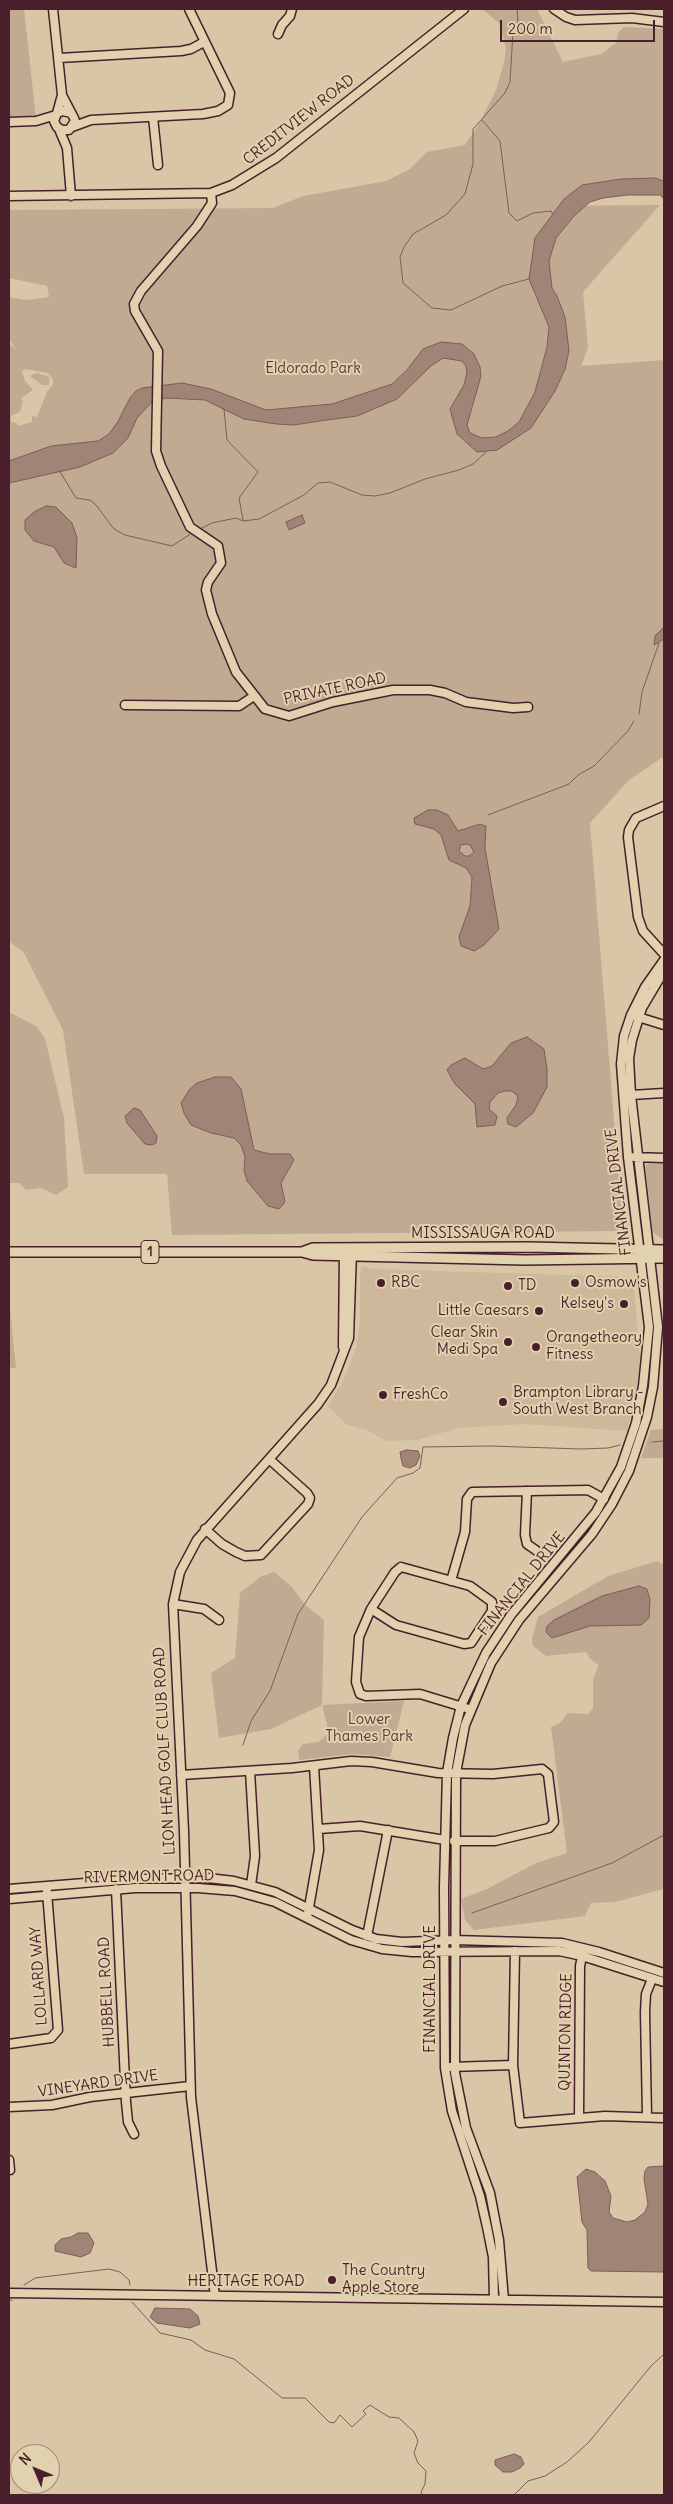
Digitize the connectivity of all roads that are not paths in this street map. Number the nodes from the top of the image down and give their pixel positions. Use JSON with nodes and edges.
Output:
{"nodes":[{"id":1,"x":53,"y":9,"type":"edge"},
{"id":2,"x":189,"y":9,"type":"edge"},
{"id":3,"x":292,"y":9,"type":"edge"},
{"id":4,"x":464,"y":9,"type":"edge"},
{"id":5,"x":554,"y":9,"type":"edge"},
{"id":6,"x":664,"y":22,"type":"edge"},
{"id":7,"x":278,"y":34,"type":"dead end"},
{"id":8,"x":204,"y":42,"type":"junction"},
{"id":9,"x":59,"y":58,"type":"junction"},
{"id":10,"x":62,"y":95,"type":"junction"},
{"id":11,"x":57,"y":114,"type":"junction"},
{"id":12,"x":72,"y":114,"type":"junction"},
{"id":13,"x":153,"y":117,"type":"junction"},
{"id":14,"x":91,"y":120,"type":"junction"},
{"id":15,"x":36,"y":121,"type":"junction"},
{"id":16,"x":9,"y":122,"type":"edge"},
{"id":17,"x":72,"y":127,"type":"junction"},
{"id":18,"x":58,"y":128,"type":"junction"},
{"id":19,"x":67,"y":148,"type":"junction"},
{"id":20,"x":158,"y":166,"type":"dead end"},
{"id":21,"x":211,"y":193,"type":"junction"},
{"id":22,"x":9,"y":196,"type":"edge"},
{"id":23,"x":71,"y":196,"type":"junction"},
{"id":24,"x":254,"y":696,"type":"junction"},
{"id":25,"x":125,"y":705,"type":"dead end"},
{"id":26,"x":528,"y":707,"type":"dead end"},
{"id":27,"x":664,"y":806,"type":"edge"},
{"id":28,"x":664,"y":954,"type":"edge"},
{"id":29,"x":664,"y":960,"type":"edge"},
{"id":30,"x":664,"y":972,"type":"edge"},
{"id":31,"x":631,"y":1014,"type":"junction"},
{"id":32,"x":639,"y":1017,"type":"junction"},
{"id":33,"x":664,"y":1026,"type":"edge"},
{"id":34,"x":664,"y":1093,"type":"edge"},
{"id":35,"x":631,"y":1095,"type":"junction"},
{"id":36,"x":628,"y":1157,"type":"junction"},
{"id":37,"x":638,"y":1157,"type":"junction"},
{"id":38,"x":664,"y":1158,"type":"edge"},
{"id":39,"x":664,"y":1250,"type":"edge"},
{"id":40,"x":348,"y":1251,"type":"junction"},
{"id":41,"x":9,"y":1252,"type":"edge"},
{"id":42,"x":645,"y":1254,"type":"junction"},
{"id":43,"x":664,"y":1258,"type":"edge"},
{"id":44,"x":648,"y":1343,"type":"junction"},
{"id":45,"x":661,"y":1343,"type":"edge"},
{"id":46,"x":269,"y":1459,"type":"junction"},
{"id":47,"x":527,"y":1491,"type":"junction"},
{"id":48,"x":604,"y":1499,"type":"junction"},
{"id":49,"x":205,"y":1529,"type":"junction"},
{"id":50,"x":537,"y":1551,"type":"dead end"},
{"id":51,"x":451,"y":1581,"type":"junction"},
{"id":52,"x":173,"y":1604,"type":"junction"},
{"id":53,"x":371,"y":1609,"type":"junction"},
{"id":54,"x":219,"y":1620,"type":"dead end"},
{"id":55,"x":462,"y":1706,"type":"junction"},
{"id":56,"x":471,"y":1709,"type":"junction"},
{"id":57,"x":314,"y":1766,"type":"junction"},
{"id":58,"x":250,"y":1771,"type":"junction"},
{"id":59,"x":447,"y":1773,"type":"junction"},
{"id":60,"x":456,"y":1773,"type":"junction"},
{"id":61,"x":181,"y":1775,"type":"junction"},
{"id":62,"x":319,"y":1829,"type":"junction"},
{"id":63,"x":388,"y":1830,"type":"junction"},
{"id":64,"x":445,"y":1840,"type":"junction"},
{"id":65,"x":454,"y":1840,"type":"junction"},
{"id":66,"x":185,"y":1878,"type":"junction"},
{"id":67,"x":47,"y":1884,"type":"junction"},
{"id":68,"x":250,"y":1885,"type":"junction"},
{"id":69,"x":9,"y":1889,"type":"edge"},
{"id":70,"x":116,"y":1889,"type":"junction"},
{"id":71,"x":185,"y":1889,"type":"junction"},
{"id":72,"x":47,"y":1896,"type":"junction"},
{"id":73,"x":9,"y":1899,"type":"edge"},
{"id":74,"x":309,"y":1908,"type":"junction"},
{"id":75,"x":307,"y":1918,"type":"junction"},
{"id":76,"x":367,"y":1936,"type":"junction"},
{"id":77,"x":454,"y":1940,"type":"junction"},
{"id":78,"x":444,"y":1941,"type":"junction"},
{"id":79,"x":515,"y":1951,"type":"junction"},
{"id":80,"x":444,"y":1952,"type":"junction"},
{"id":81,"x":454,"y":1952,"type":"junction"},
{"id":82,"x":583,"y":1952,"type":"junction"},
{"id":83,"x":664,"y":1973,"type":"edge"},
{"id":84,"x":652,"y":1979,"type":"junction"},
{"id":85,"x":664,"y":1982,"type":"edge"},
{"id":86,"x":9,"y":2044,"type":"edge"},
{"id":87,"x":513,"y":2065,"type":"junction"},
{"id":88,"x":454,"y":2067,"type":"junction"},
{"id":89,"x":445,"y":2068,"type":"junction"},
{"id":90,"x":190,"y":2086,"type":"junction"},
{"id":91,"x":126,"y":2093,"type":"junction"},
{"id":92,"x":9,"y":2107,"type":"edge"},
{"id":93,"x":646,"y":2117,"type":"junction"},
{"id":94,"x":578,"y":2118,"type":"junction"},
{"id":95,"x":664,"y":2118,"type":"edge"},
{"id":96,"x":134,"y":2134,"type":"dead end"},
{"id":97,"x":9,"y":2160,"type":"edge"},
{"id":98,"x":10,"y":2170,"type":"dead end"},
{"id":99,"x":9,"y":2293,"type":"edge"},
{"id":100,"x":215,"y":2296,"type":"junction"},
{"id":101,"x":494,"y":2299,"type":"junction"},
{"id":102,"x":504,"y":2300,"type":"junction"},
{"id":103,"x":664,"y":2302,"type":"edge"}],
"edges":[{"from":1,"to":9,"type":"street"},
{"from":2,"to":8,"type":"street"},
{"from":3,"to":7,"type":"street"},
{"from":4,"to":21,"type":"street","name":"CREDITVIEW ROAD"},
{"from":5,"to":6,"type":"street"},
{"from":8,"to":9,"type":"street"},
{"from":8,"to":13,"type":"street"},
{"from":9,"to":10,"type":"street"},
{"from":10,"to":11,"type":"street"},
{"from":10,"to":12,"type":"street"},
{"from":11,"to":12,"type":"street"},
{"from":11,"to":15,"type":"street"},
{"from":11,"to":18,"type":"street"},
{"from":12,"to":14,"type":"street"},
{"from":12,"to":17,"type":"street"},
{"from":13,"to":14,"type":"street"},
{"from":13,"to":20,"type":"street"},
{"from":14,"to":17,"type":"street"},
{"from":15,"to":16,"type":"street"},
{"from":15,"to":18,"type":"street"},
{"from":17,"to":18,"type":"street"},
{"from":17,"to":19,"type":"street"},
{"from":18,"to":19,"type":"street"},
{"from":19,"to":23,"type":"street"},
{"from":21,"to":23,"type":"street","name":"CREDITVIEW ROAD"},
{"from":21,"to":24,"type":"street","name":"PRIVATE ROAD"},
{"from":22,"to":23,"type":"street","name":"CREDITVIEW ROAD"},
{"from":24,"to":25,"type":"street"},
{"from":24,"to":26,"type":"street","name":"PRIVATE ROAD"},
{"from":27,"to":28,"type":"street"},
{"from":29,"to":31,"type":"street","name":"FINANCIAL DRIVE"},
{"from":30,"to":32,"type":"street","name":"FINANCIAL DRIVE"},
{"from":31,"to":32,"type":"street"},
{"from":31,"to":36,"type":"street","name":"FINANCIAL DRIVE"},
{"from":32,"to":33,"type":"street"},
{"from":32,"to":35,"type":"street","name":"FINANCIAL DRIVE"},
{"from":34,"to":35,"type":"street"},
{"from":35,"to":37,"type":"street","name":"FINANCIAL DRIVE"},
{"from":36,"to":37,"type":"street"},
{"from":36,"to":42,"type":"street","name":"FINANCIAL DRIVE"},
{"from":37,"to":38,"type":"street"},
{"from":37,"to":42,"type":"street","name":"FINANCIAL DRIVE"},
{"from":39,"to":42,"type":"main road","name":"MISSISSAUGA ROAD","number":"1"},
{"from":40,"to":41,"type":"main road","name":"MISSISSAUGA ROAD","number":"1"},
{"from":40,"to":42,"type":"main road","name":"MISSISSAUGA ROAD","number":"1"},
{"from":40,"to":42,"type":"main road","name":"MISSISSAUGA ROAD","number":"1"},
{"from":40,"to":46,"type":"street","name":"LION HEAD GOLF CLUB ROAD"},
{"from":42,"to":43,"type":"main road","name":"MISSISSAUGA ROAD","number":"1"},
{"from":42,"to":44,"type":"street","name":"FINANCIAL DRIVE"},
{"from":42,"to":45,"type":"street","name":"FINANCIAL DRIVE"},
{"from":44,"to":45,"type":"street"},
{"from":44,"to":48,"type":"street","name":"FINANCIAL DRIVE"},
{"from":45,"to":56,"type":"street","name":"FINANCIAL DRIVE"},
{"from":46,"to":49,"type":"street","name":"LION HEAD GOLF CLUB ROAD"},
{"from":46,"to":49,"type":"street"},
{"from":47,"to":48,"type":"street"},
{"from":47,"to":50,"type":"street"},
{"from":47,"to":51,"type":"street"},
{"from":48,"to":55,"type":"street","name":"FINANCIAL DRIVE"},
{"from":49,"to":52,"type":"street","name":"LION HEAD GOLF CLUB ROAD"},
{"from":51,"to":53,"type":"street"},
{"from":51,"to":53,"type":"street"},
{"from":52,"to":54,"type":"street"},
{"from":52,"to":61,"type":"street","name":"LION HEAD GOLF CLUB ROAD"},
{"from":53,"to":55,"type":"street"},
{"from":55,"to":56,"type":"street"},
{"from":55,"to":59,"type":"street","name":"FINANCIAL DRIVE"},
{"from":56,"to":60,"type":"street","name":"FINANCIAL DRIVE"},
{"from":57,"to":58,"type":"street"},
{"from":57,"to":59,"type":"street"},
{"from":57,"to":62,"type":"street"},
{"from":58,"to":61,"type":"street"},
{"from":58,"to":68,"type":"street"},
{"from":59,"to":60,"type":"street"},
{"from":59,"to":64,"type":"street","name":"FINANCIAL DRIVE"},
{"from":60,"to":65,"type":"street","name":"FINANCIAL DRIVE"},
{"from":60,"to":65,"type":"street"},
{"from":61,"to":66,"type":"street","name":"LION HEAD GOLF CLUB ROAD"},
{"from":62,"to":63,"type":"street"},
{"from":62,"to":74,"type":"street"},
{"from":63,"to":64,"type":"street"},
{"from":63,"to":76,"type":"street"},
{"from":64,"to":78,"type":"street","name":"FINANCIAL DRIVE"},
{"from":65,"to":77,"type":"street","name":"FINANCIAL DRIVE"},
{"from":66,"to":67,"type":"street","name":"RIVERMONT ROAD"},
{"from":66,"to":68,"type":"street","name":"RIVERMONT ROAD"},
{"from":66,"to":71,"type":"street","name":"LION HEAD GOLF CLUB ROAD"},
{"from":67,"to":69,"type":"street","name":"RIVERMONT ROAD"},
{"from":67,"to":72,"type":"street","name":"LOLLARD WAY"},
{"from":68,"to":74,"type":"street","name":"RIVERMONT ROAD"},
{"from":70,"to":71,"type":"street","name":"RIVERMONT ROAD"},
{"from":70,"to":72,"type":"street","name":"RIVERMONT ROAD"},
{"from":70,"to":91,"type":"street","name":"HUBBELL ROAD"},
{"from":71,"to":75,"type":"street","name":"RIVERMONT ROAD"},
{"from":71,"to":90,"type":"street","name":"LION HEAD GOLF CLUB ROAD"},
{"from":72,"to":73,"type":"street","name":"RIVERMONT ROAD"},
{"from":72,"to":86,"type":"street","name":"LOLLARD WAY"},
{"from":74,"to":75,"type":"street"},
{"from":74,"to":76,"type":"street","name":"RIVERMONT ROAD"},
{"from":75,"to":80,"type":"street","name":"RIVERMONT ROAD"},
{"from":76,"to":78,"type":"street","name":"RIVERMONT ROAD"},
{"from":77,"to":78,"type":"street","name":"RIVERMONT ROAD"},
{"from":77,"to":81,"type":"street","name":"FINANCIAL DRIVE"},
{"from":77,"to":82,"type":"street","name":"RIVERMONT ROAD"},
{"from":78,"to":80,"type":"street","name":"FINANCIAL DRIVE"},
{"from":79,"to":81,"type":"street","name":"RIVERMONT ROAD"},
{"from":79,"to":82,"type":"street","name":"RIVERMONT ROAD"},
{"from":79,"to":87,"type":"street"},
{"from":80,"to":81,"type":"street","name":"RIVERMONT ROAD"},
{"from":80,"to":89,"type":"street","name":"FINANCIAL DRIVE"},
{"from":81,"to":88,"type":"street","name":"FINANCIAL DRIVE"},
{"from":82,"to":83,"type":"street","name":"RIVERMONT ROAD"},
{"from":82,"to":84,"type":"street","name":"RIVERMONT ROAD"},
{"from":82,"to":94,"type":"street","name":"QUINTON RIDGE"},
{"from":84,"to":85,"type":"street","name":"RIVERMONT ROAD"},
{"from":84,"to":93,"type":"street"},
{"from":87,"to":88,"type":"street"},
{"from":87,"to":94,"type":"street"},
{"from":88,"to":89,"type":"street"},
{"from":88,"to":102,"type":"street","name":"FINANCIAL DRIVE"},
{"from":89,"to":101,"type":"street","name":"FINANCIAL DRIVE"},
{"from":90,"to":91,"type":"street","name":"VINEYARD DRIVE"},
{"from":90,"to":100,"type":"street","name":"LION HEAD GOLF CLUB ROAD"},
{"from":91,"to":92,"type":"street","name":"VINEYARD DRIVE"},
{"from":91,"to":96,"type":"street","name":"HUBBELL ROAD"},
{"from":93,"to":94,"type":"street"},
{"from":93,"to":95,"type":"street"},
{"from":97,"to":98,"type":"street"},
{"from":99,"to":100,"type":"street","name":"HERITAGE ROAD"},
{"from":100,"to":101,"type":"street","name":"HERITAGE ROAD"},
{"from":101,"to":102,"type":"street","name":"HERITAGE ROAD"},
{"from":102,"to":103,"type":"street","name":"HERITAGE ROAD"}]}
